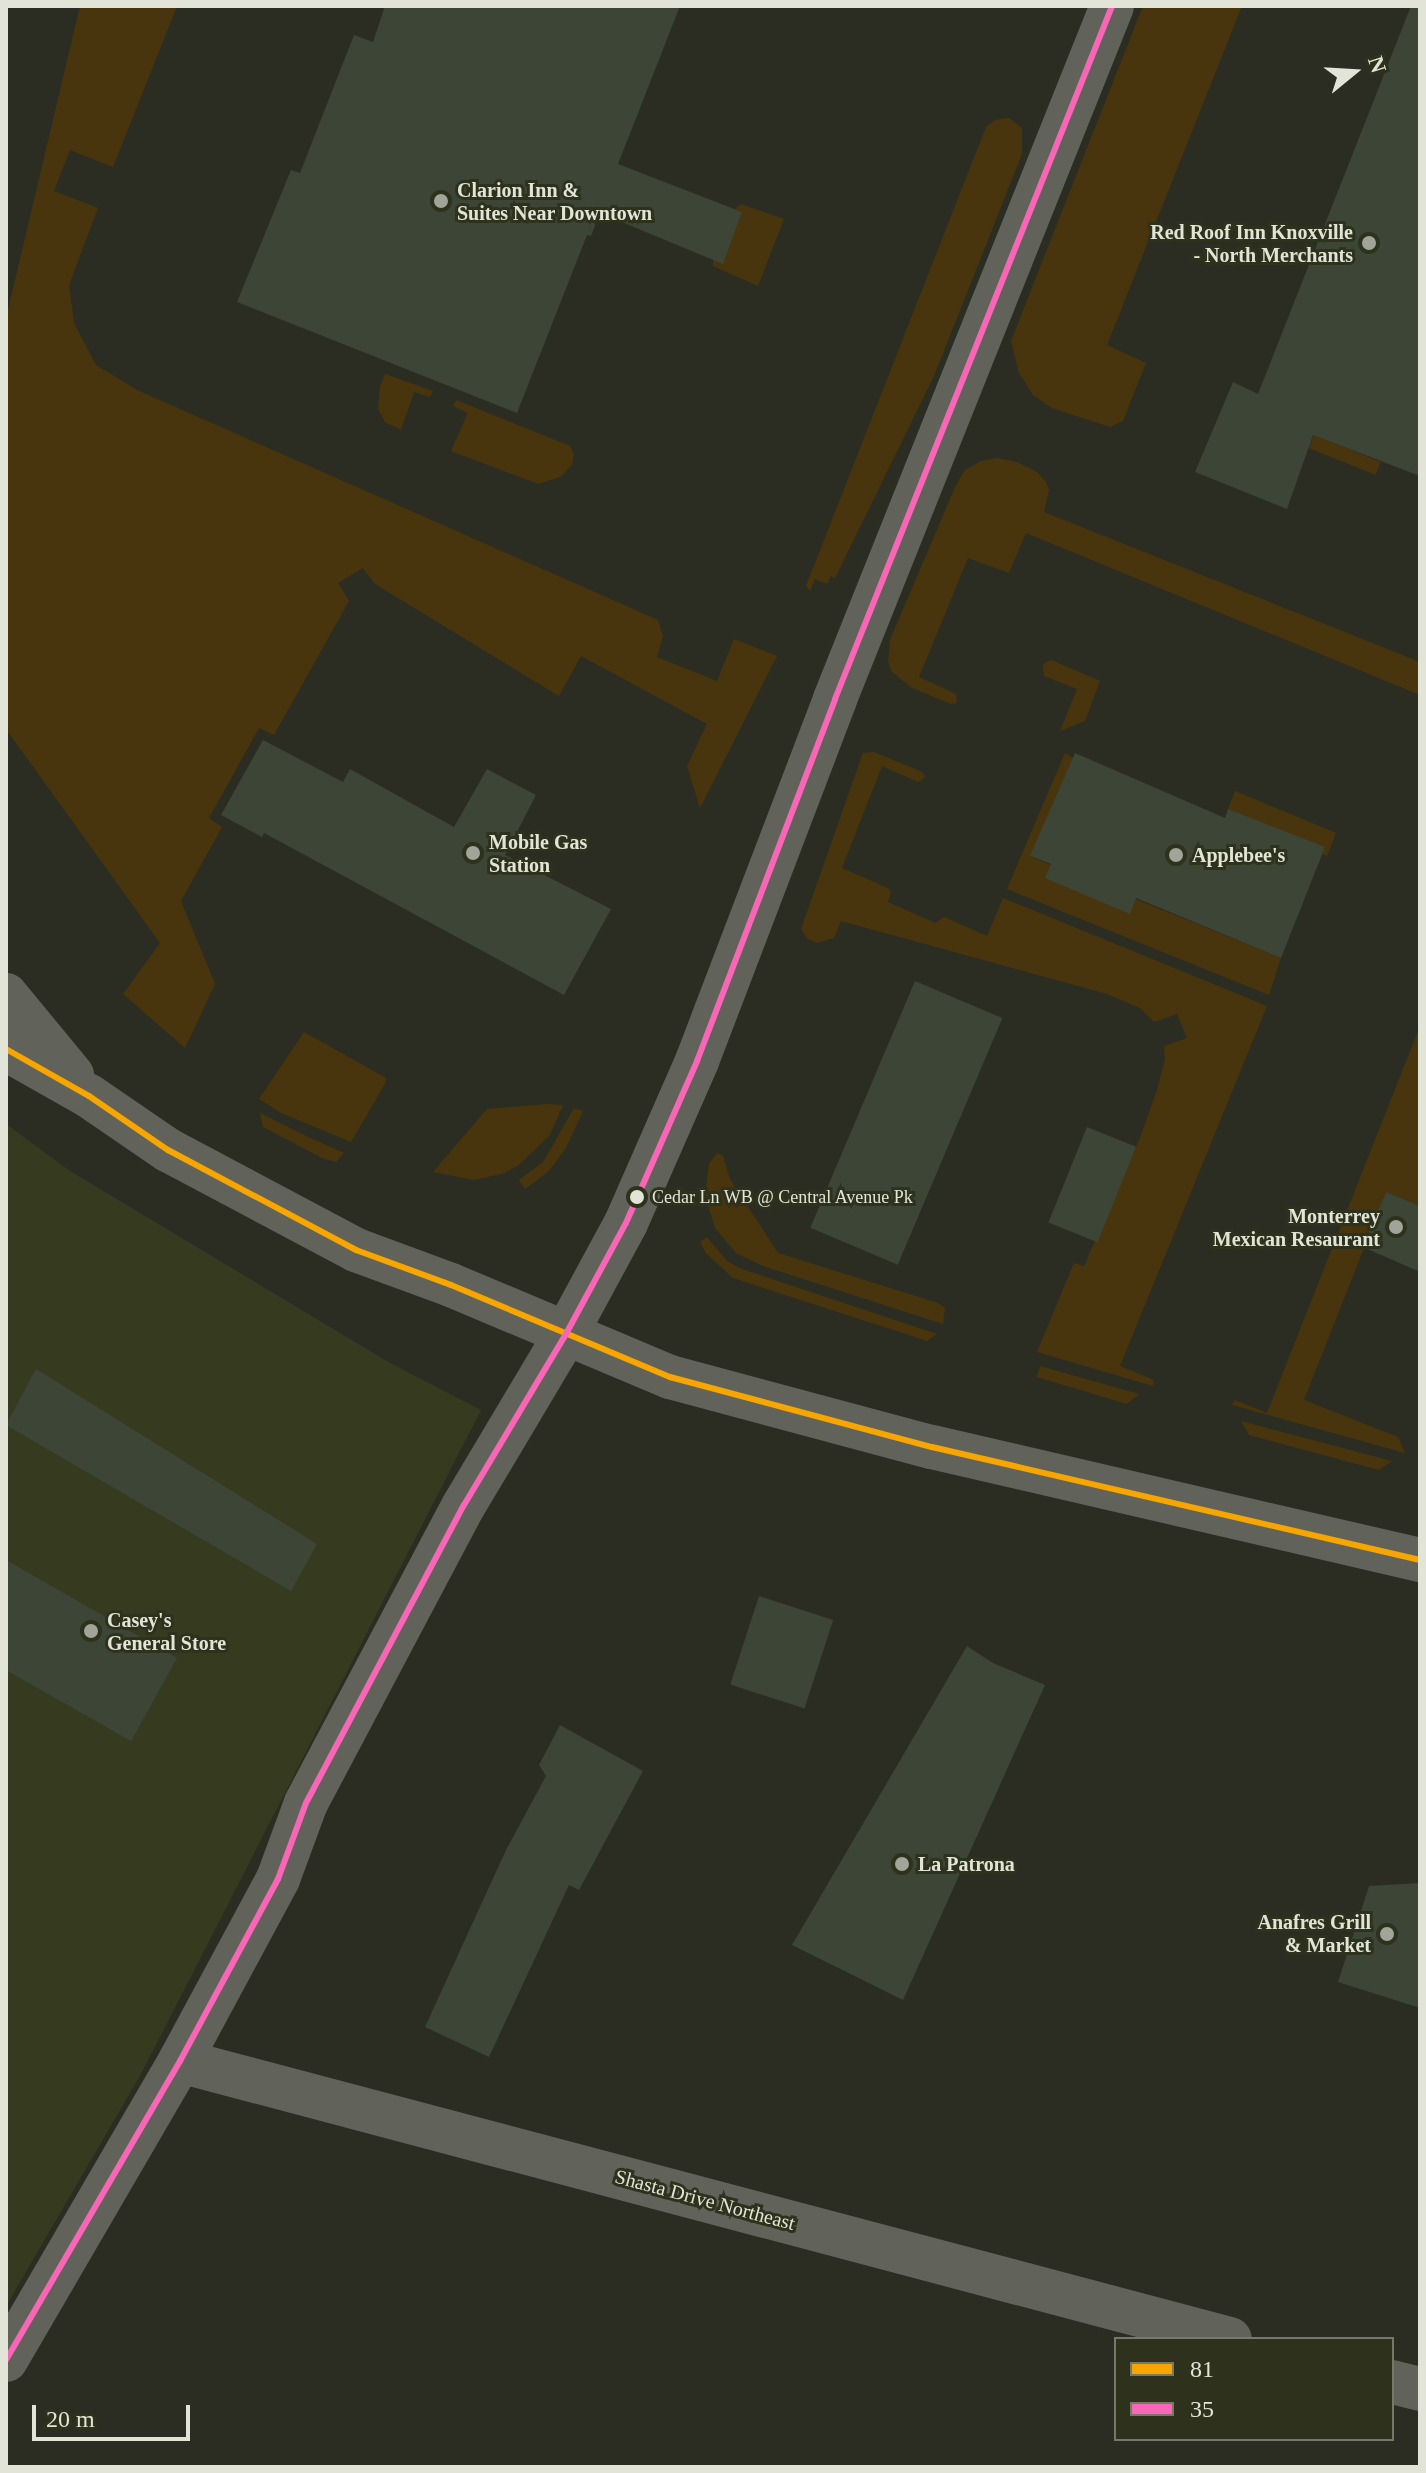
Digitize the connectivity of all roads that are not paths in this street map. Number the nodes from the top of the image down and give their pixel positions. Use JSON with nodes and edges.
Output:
{"nodes":[{"id":1,"x":1112,"y":6,"type":"edge"},
{"id":2,"x":6,"y":995,"type":"edge"},
{"id":3,"x":6,"y":1049,"type":"edge"},
{"id":4,"x":89,"y":1096,"type":"junction"},
{"id":5,"x":567,"y":1332,"type":"junction"},
{"id":6,"x":1420,"y":1560,"type":"edge"},
{"id":7,"x":180,"y":2061,"type":"junction"},
{"id":8,"x":1222,"y":2337,"type":"edge"},
{"id":9,"x":6,"y":2360,"type":"edge"},
{"id":10,"x":1394,"y":2382,"type":"edge"},
{"id":11,"x":1420,"y":2389,"type":"edge"}],
"edges":[{"from":1,"to":5,"type":"main road"},
{"from":2,"to":4,"type":"main road"},
{"from":3,"to":4,"type":"main road"},
{"from":4,"to":5,"type":"main road"},
{"from":5,"to":6,"type":"main road"},
{"from":5,"to":7,"type":"main road"},
{"from":7,"to":8,"type":"main road","name":"Shasta Drive Northeast"},
{"from":7,"to":9,"type":"main road"},
{"from":10,"to":11,"type":"main road"}]}
